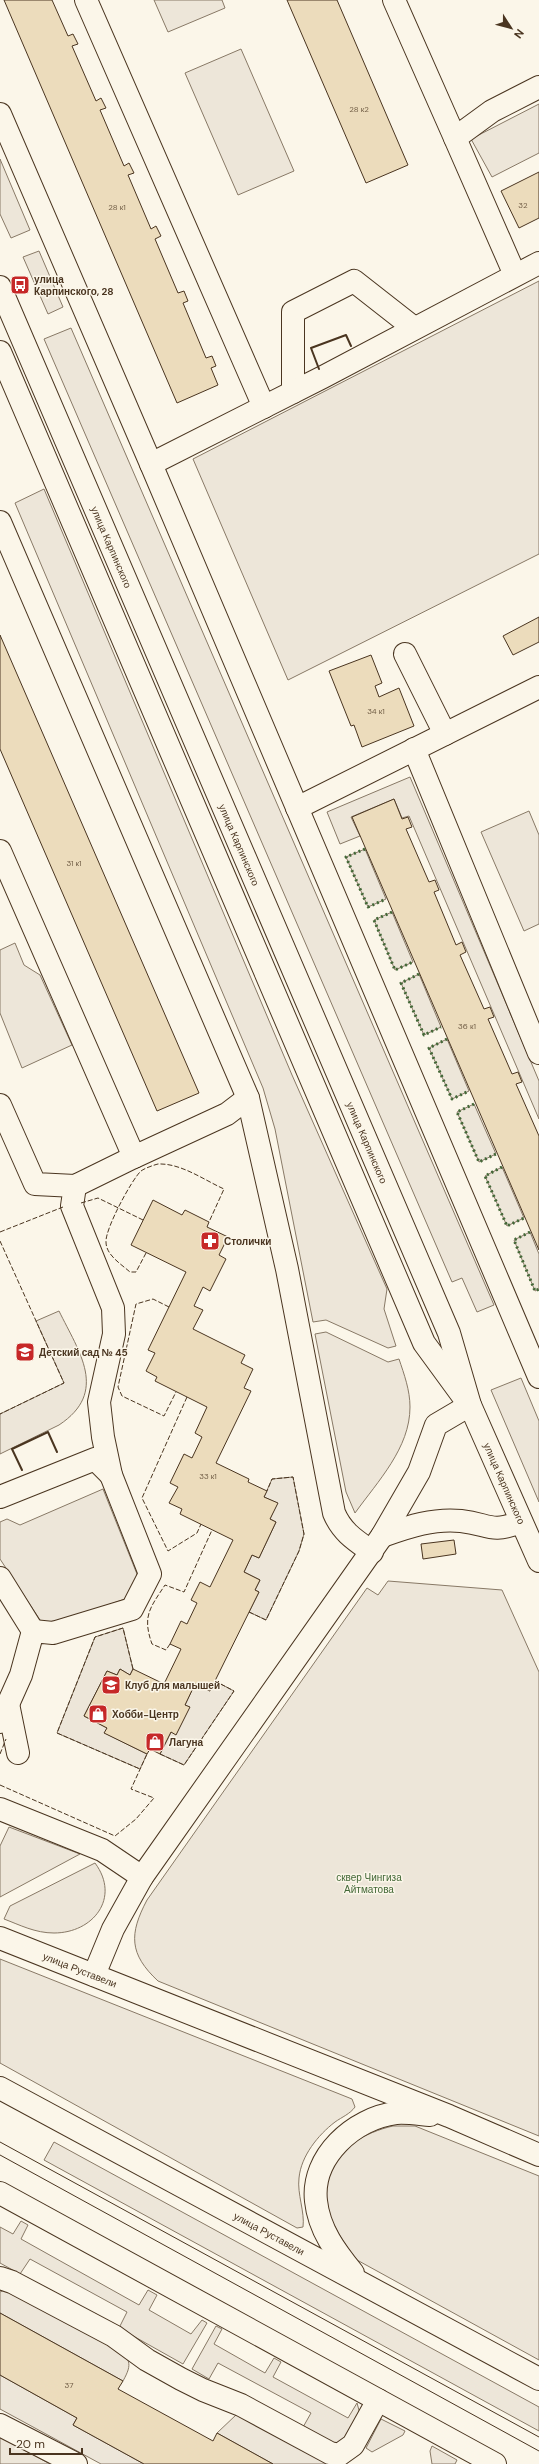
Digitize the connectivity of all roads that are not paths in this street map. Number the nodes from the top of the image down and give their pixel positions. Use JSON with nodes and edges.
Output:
{"nodes":[{"id":1,"x":86,"y":0,"type":"edge"},
{"id":2,"x":394,"y":0,"type":"edge"},
{"id":3,"x":539,"y":87,"type":"edge"},
{"id":4,"x":0,"y":114,"type":"edge"},
{"id":5,"x":456,"y":138,"type":"junction"},
{"id":6,"x":539,"y":263,"type":"edge"},
{"id":7,"x":515,"y":275,"type":"junction"},
{"id":8,"x":0,"y":287,"type":"edge"},
{"id":9,"x":414,"y":328,"type":"junction"},
{"id":10,"x":0,"y":352,"type":"edge"},
{"id":11,"x":293,"y":392,"type":"junction"},
{"id":12,"x":264,"y":407,"type":"junction"},
{"id":13,"x":151,"y":464,"type":"junction"},
{"id":14,"x":0,"y":522,"type":"edge"},
{"id":15,"x":405,"y":654,"type":"dead end"},
{"id":16,"x":539,"y":687,"type":"edge"},
{"id":17,"x":445,"y":734,"type":"junction"},
{"id":18,"x":414,"y":750,"type":"junction"},
{"id":19,"x":297,"y":808,"type":"junction"},
{"id":20,"x":0,"y":851,"type":"edge"},
{"id":21,"x":539,"y":1053,"type":"edge"},
{"id":22,"x":248,"y":1098,"type":"junction"},
{"id":23,"x":0,"y":1105,"type":"edge"},
{"id":24,"x":134,"y":1157,"type":"junction"},
{"id":25,"x":75,"y":1186,"type":"junction"},
{"id":26,"x":538,"y":1371,"type":"edge"},
{"id":27,"x":470,"y":1405,"type":"junction"},
{"id":28,"x":112,"y":1475,"type":"junction"},
{"id":29,"x":0,"y":1497,"type":"edge"},
{"id":30,"x":521,"y":1522,"type":"junction"},
{"id":31,"x":377,"y":1544,"type":"junction"},
{"id":32,"x":539,"y":1561,"type":"edge"},
{"id":33,"x":0,"y":1578,"type":"edge"},
{"id":34,"x":33,"y":1631,"type":"junction"},
{"id":35,"x":4,"y":1713,"type":"edge"},
{"id":36,"x":18,"y":1753,"type":"dead end"},
{"id":37,"x":0,"y":1809,"type":"edge"},
{"id":38,"x":142,"y":1877,"type":"junction"},
{"id":39,"x":0,"y":1938,"type":"edge"},
{"id":40,"x":94,"y":1975,"type":"junction"},
{"id":41,"x":0,"y":2088,"type":"edge"},
{"id":42,"x":449,"y":2116,"type":"junction"},
{"id":43,"x":539,"y":2155,"type":"edge"},
{"id":44,"x":0,"y":2193,"type":"edge"},
{"id":45,"x":0,"y":2278,"type":"edge"},
{"id":46,"x":359,"y":2281,"type":"junction"},
{"id":47,"x":539,"y":2379,"type":"edge"},
{"id":48,"x":378,"y":2400,"type":"junction"},
{"id":49,"x":0,"y":2425,"type":"edge"},
{"id":50,"x":483,"y":2461,"type":"edge"},
{"id":51,"x":76,"y":2464,"type":"edge"}],
"edges":[{"from":1,"to":12,"type":"street"},
{"from":2,"to":5,"type":"street"},
{"from":3,"to":5,"type":"street"},
{"from":4,"to":13,"type":"street"},
{"from":5,"to":7,"type":"street"},
{"from":6,"to":7,"type":"street"},
{"from":7,"to":9,"type":"street"},
{"from":8,"to":27,"type":"street","name":"улица Карпинского"},
{"from":9,"to":11,"type":"street"},
{"from":9,"to":11,"type":"street"},
{"from":10,"to":27,"type":"street","name":"улица Карпинского"},
{"from":11,"to":12,"type":"street"},
{"from":12,"to":13,"type":"street"},
{"from":13,"to":19,"type":"street"},
{"from":14,"to":22,"type":"street"},
{"from":15,"to":17,"type":"street"},
{"from":16,"to":17,"type":"street"},
{"from":17,"to":18,"type":"street"},
{"from":18,"to":19,"type":"street"},
{"from":18,"to":21,"type":"street"},
{"from":19,"to":26,"type":"street"},
{"from":20,"to":24,"type":"street"},
{"from":22,"to":24,"type":"street"},
{"from":22,"to":31,"type":"street"},
{"from":23,"to":25,"type":"street"},
{"from":24,"to":25,"type":"street"},
{"from":25,"to":28,"type":"street"},
{"from":27,"to":30,"type":"street","name":"улица Карпинского"},
{"from":27,"to":31,"type":"street"},
{"from":28,"to":29,"type":"street"},
{"from":28,"to":34,"type":"street"},
{"from":30,"to":31,"type":"street"},
{"from":30,"to":32,"type":"street","name":"улица Карпинского"},
{"from":31,"to":38,"type":"street"},
{"from":33,"to":34,"type":"street"},
{"from":34,"to":35,"type":"street"},
{"from":35,"to":36,"type":"street"},
{"from":37,"to":38,"type":"street"},
{"from":38,"to":40,"type":"street"},
{"from":39,"to":40,"type":"street","name":"улица Руставели"},
{"from":40,"to":42,"type":"street","name":"улица Руставели"},
{"from":41,"to":46,"type":"street","name":"улица Руставели"},
{"from":42,"to":43,"type":"street","name":"улица Руставели"},
{"from":42,"to":46,"type":"street"},
{"from":44,"to":48,"type":"street"},
{"from":45,"to":48,"type":"street"},
{"from":46,"to":47,"type":"street","name":"улица Руставели"},
{"from":48,"to":50,"type":"street"},
{"from":49,"to":51,"type":"street"}]}
